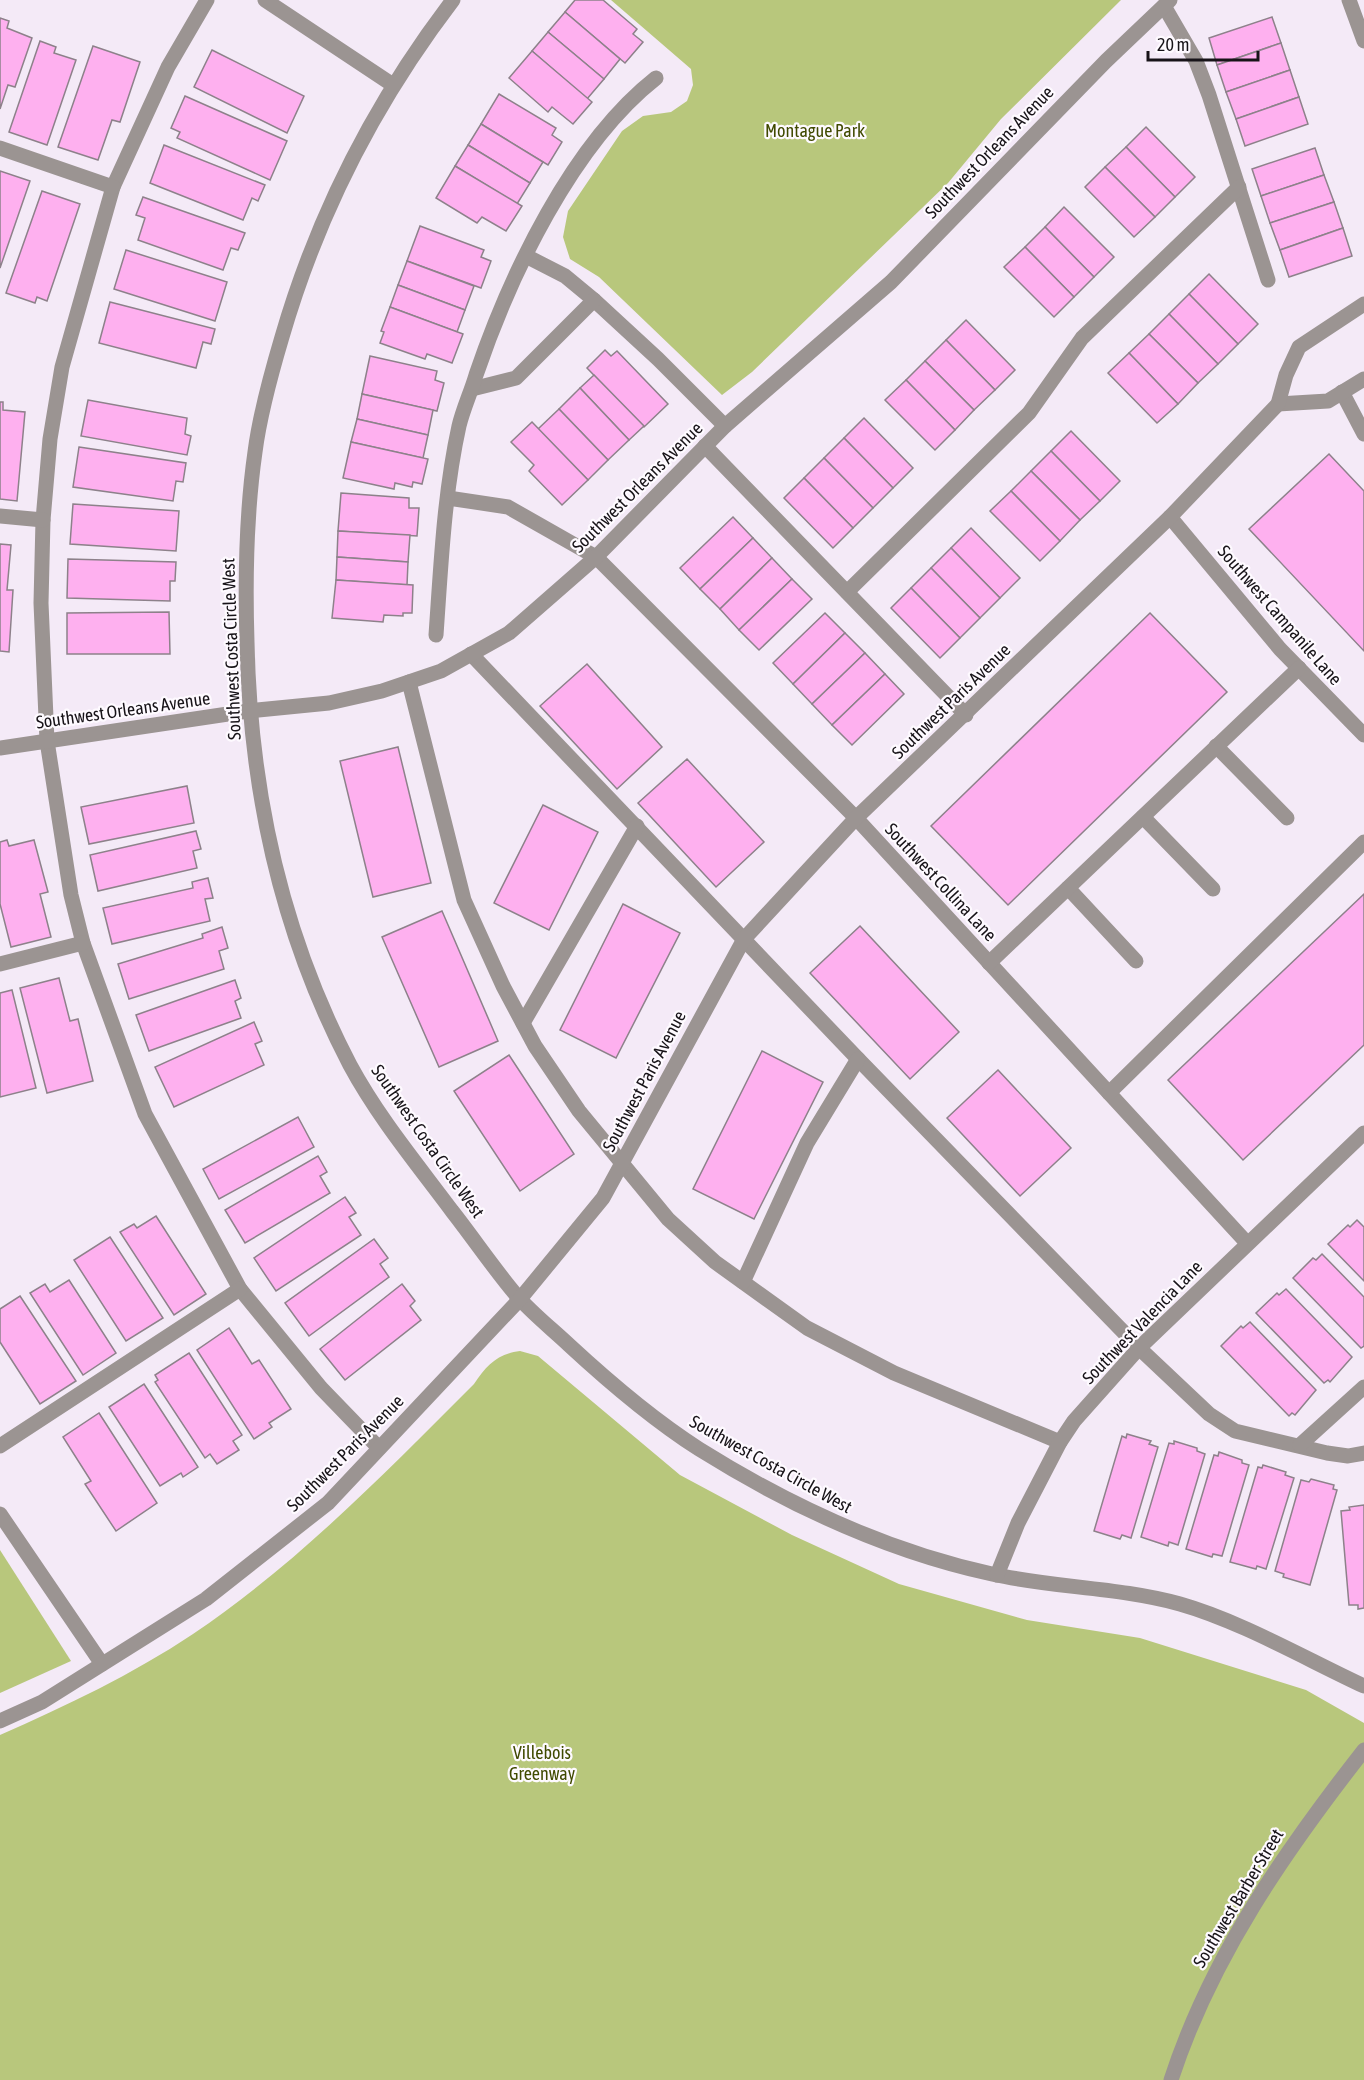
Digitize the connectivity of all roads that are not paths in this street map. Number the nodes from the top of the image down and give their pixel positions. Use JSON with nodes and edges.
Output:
{"nodes":[{"id":1,"x":207,"y":0,"type":"edge"},
{"id":2,"x":265,"y":0,"type":"edge"},
{"id":3,"x":453,"y":0,"type":"edge"},
{"id":4,"x":1349,"y":0,"type":"edge"},
{"id":5,"x":1167,"y":3,"type":"edge"},
{"id":6,"x":1364,"y":40,"type":"edge"},
{"id":7,"x":656,"y":78,"type":"dead end"},
{"id":8,"x":393,"y":85,"type":"junction"},
{"id":9,"x":0,"y":148,"type":"edge"},
{"id":10,"x":113,"y":187,"type":"junction"},
{"id":11,"x":1239,"y":187,"type":"junction"},
{"id":12,"x":526,"y":256,"type":"junction"},
{"id":13,"x":1268,"y":280,"type":"dead end"},
{"id":14,"x":594,"y":300,"type":"junction"},
{"id":15,"x":1364,"y":304,"type":"edge"},
{"id":16,"x":1364,"y":379,"type":"edge"},
{"id":17,"x":472,"y":389,"type":"junction"},
{"id":18,"x":1342,"y":392,"type":"junction"},
{"id":19,"x":1278,"y":404,"type":"junction"},
{"id":20,"x":725,"y":426,"type":"junction"},
{"id":21,"x":1364,"y":434,"type":"edge"},
{"id":22,"x":705,"y":446,"type":"junction"},
{"id":23,"x":448,"y":498,"type":"junction"},
{"id":24,"x":0,"y":516,"type":"edge"},
{"id":25,"x":1170,"y":517,"type":"junction"},
{"id":26,"x":43,"y":520,"type":"junction"},
{"id":27,"x":596,"y":558,"type":"junction"},
{"id":28,"x":847,"y":592,"type":"junction"},
{"id":29,"x":436,"y":634,"type":"dead end"},
{"id":30,"x":471,"y":654,"type":"junction"},
{"id":31,"x":1299,"y":668,"type":"junction"},
{"id":32,"x":409,"y":682,"type":"junction"},
{"id":33,"x":248,"y":711,"type":"junction"},
{"id":34,"x":966,"y":715,"type":"junction"},
{"id":35,"x":1364,"y":735,"type":"edge"},
{"id":36,"x":47,"y":741,"type":"junction"},
{"id":37,"x":1216,"y":746,"type":"junction"},
{"id":38,"x":0,"y":748,"type":"edge"},
{"id":39,"x":1143,"y":816,"type":"junction"},
{"id":40,"x":856,"y":818,"type":"junction"},
{"id":41,"x":1287,"y":818,"type":"dead end"},
{"id":42,"x":637,"y":826,"type":"junction"},
{"id":43,"x":1364,"y":842,"type":"edge"},
{"id":44,"x":1068,"y":888,"type":"junction"},
{"id":45,"x":1213,"y":889,"type":"dead end"},
{"id":46,"x":744,"y":939,"type":"junction"},
{"id":47,"x":83,"y":943,"type":"junction"},
{"id":48,"x":1136,"y":961,"type":"dead end"},
{"id":49,"x":989,"y":963,"type":"junction"},
{"id":50,"x":0,"y":964,"type":"edge"},
{"id":51,"x":523,"y":1023,"type":"junction"},
{"id":52,"x":858,"y":1059,"type":"junction"},
{"id":53,"x":1109,"y":1093,"type":"junction"},
{"id":54,"x":1364,"y":1133,"type":"edge"},
{"id":55,"x":623,"y":1162,"type":"junction"},
{"id":56,"x":1247,"y":1243,"type":"junction"},
{"id":57,"x":743,"y":1282,"type":"junction"},
{"id":58,"x":240,"y":1289,"type":"junction"},
{"id":59,"x":520,"y":1299,"type":"junction"},
{"id":60,"x":1139,"y":1348,"type":"junction"},
{"id":61,"x":1364,"y":1387,"type":"edge"},
{"id":62,"x":1060,"y":1442,"type":"junction"},
{"id":63,"x":1300,"y":1445,"type":"junction"},
{"id":64,"x":0,"y":1446,"type":"edge"},
{"id":65,"x":379,"y":1448,"type":"junction"},
{"id":66,"x":1364,"y":1454,"type":"edge"},
{"id":67,"x":0,"y":1514,"type":"edge"},
{"id":68,"x":997,"y":1575,"type":"junction"},
{"id":69,"x":102,"y":1664,"type":"junction"},
{"id":70,"x":1364,"y":1686,"type":"edge"},
{"id":71,"x":0,"y":1721,"type":"edge"},
{"id":72,"x":1364,"y":1750,"type":"edge"},
{"id":73,"x":1171,"y":2080,"type":"edge"}],
"edges":[{"from":1,"to":10,"type":"street"},
{"from":2,"to":8,"type":"street"},
{"from":3,"to":8,"type":"street","name":"Southwest Costa Circle West"},
{"from":4,"to":6,"type":"street"},
{"from":5,"to":11,"type":"street"},
{"from":5,"to":20,"type":"street","name":"Southwest Orleans Avenue"},
{"from":7,"to":12,"type":"street"},
{"from":8,"to":33,"type":"street","name":"Southwest Costa Circle West"},
{"from":9,"to":10,"type":"street"},
{"from":10,"to":26,"type":"street"},
{"from":11,"to":13,"type":"street"},
{"from":11,"to":28,"type":"street"},
{"from":12,"to":14,"type":"street"},
{"from":12,"to":17,"type":"street"},
{"from":14,"to":17,"type":"street"},
{"from":14,"to":20,"type":"street"},
{"from":15,"to":19,"type":"street","name":"Southwest Paris Avenue"},
{"from":16,"to":18,"type":"street"},
{"from":17,"to":23,"type":"street"},
{"from":18,"to":19,"type":"street"},
{"from":18,"to":21,"type":"street"},
{"from":19,"to":25,"type":"street","name":"Southwest Paris Avenue"},
{"from":20,"to":22,"type":"street","name":"Southwest Orleans Avenue"},
{"from":22,"to":27,"type":"street","name":"Southwest Orleans Avenue"},
{"from":22,"to":28,"type":"street"},
{"from":23,"to":27,"type":"street","name":"Southwest Collina Lane"},
{"from":23,"to":29,"type":"street"},
{"from":24,"to":26,"type":"street"},
{"from":25,"to":31,"type":"street","name":"Southwest Campanile Lane"},
{"from":25,"to":34,"type":"street","name":"Southwest Paris Avenue"},
{"from":26,"to":36,"type":"street"},
{"from":27,"to":30,"type":"street","name":"Southwest Orleans Avenue"},
{"from":27,"to":40,"type":"street","name":"Southwest Collina Lane"},
{"from":28,"to":34,"type":"street"},
{"from":30,"to":32,"type":"street","name":"Southwest Orleans Avenue"},
{"from":30,"to":42,"type":"street"},
{"from":31,"to":35,"type":"street","name":"Southwest Campanile Lane"},
{"from":31,"to":37,"type":"street"},
{"from":32,"to":33,"type":"street","name":"Southwest Orleans Avenue"},
{"from":32,"to":51,"type":"street"},
{"from":33,"to":36,"type":"street","name":"Southwest Orleans Avenue"},
{"from":33,"to":59,"type":"street","name":"Southwest Costa Circle West"},
{"from":34,"to":40,"type":"street","name":"Southwest Paris Avenue"},
{"from":36,"to":38,"type":"street","name":"Southwest Orleans Avenue"},
{"from":36,"to":47,"type":"street"},
{"from":37,"to":39,"type":"street"},
{"from":37,"to":41,"type":"street"},
{"from":39,"to":44,"type":"street"},
{"from":39,"to":45,"type":"street"},
{"from":40,"to":46,"type":"street","name":"Southwest Paris Avenue"},
{"from":40,"to":49,"type":"street","name":"Southwest Collina Lane"},
{"from":42,"to":46,"type":"street"},
{"from":42,"to":51,"type":"street"},
{"from":43,"to":53,"type":"street"},
{"from":44,"to":48,"type":"street"},
{"from":44,"to":49,"type":"street"},
{"from":46,"to":52,"type":"street"},
{"from":46,"to":55,"type":"street","name":"Southwest Paris Avenue"},
{"from":47,"to":50,"type":"street"},
{"from":47,"to":58,"type":"street"},
{"from":49,"to":53,"type":"street","name":"Southwest Collina Lane"},
{"from":51,"to":55,"type":"street"},
{"from":52,"to":57,"type":"street"},
{"from":52,"to":60,"type":"street"},
{"from":53,"to":56,"type":"street","name":"Southwest Collina Lane"},
{"from":54,"to":56,"type":"street","name":"Southwest Valencia Lane"},
{"from":55,"to":57,"type":"street"},
{"from":55,"to":59,"type":"street","name":"Southwest Paris Avenue"},
{"from":56,"to":60,"type":"street","name":"Southwest Valencia Lane"},
{"from":57,"to":62,"type":"street"},
{"from":58,"to":64,"type":"street"},
{"from":58,"to":65,"type":"street"},
{"from":59,"to":65,"type":"street","name":"Southwest Paris Avenue"},
{"from":59,"to":68,"type":"street","name":"Southwest Costa Circle West"},
{"from":60,"to":62,"type":"street","name":"Southwest Valencia Lane"},
{"from":60,"to":63,"type":"street"},
{"from":61,"to":63,"type":"street"},
{"from":62,"to":68,"type":"street","name":"Southwest Valencia Lane"},
{"from":63,"to":66,"type":"street"},
{"from":65,"to":69,"type":"street","name":"Southwest Paris Avenue"},
{"from":67,"to":69,"type":"street"},
{"from":68,"to":70,"type":"street","name":"Southwest Costa Circle West"},
{"from":69,"to":71,"type":"street","name":"Southwest Paris Avenue"},
{"from":72,"to":73,"type":"street","name":"Southwest Barber Street"}]}
